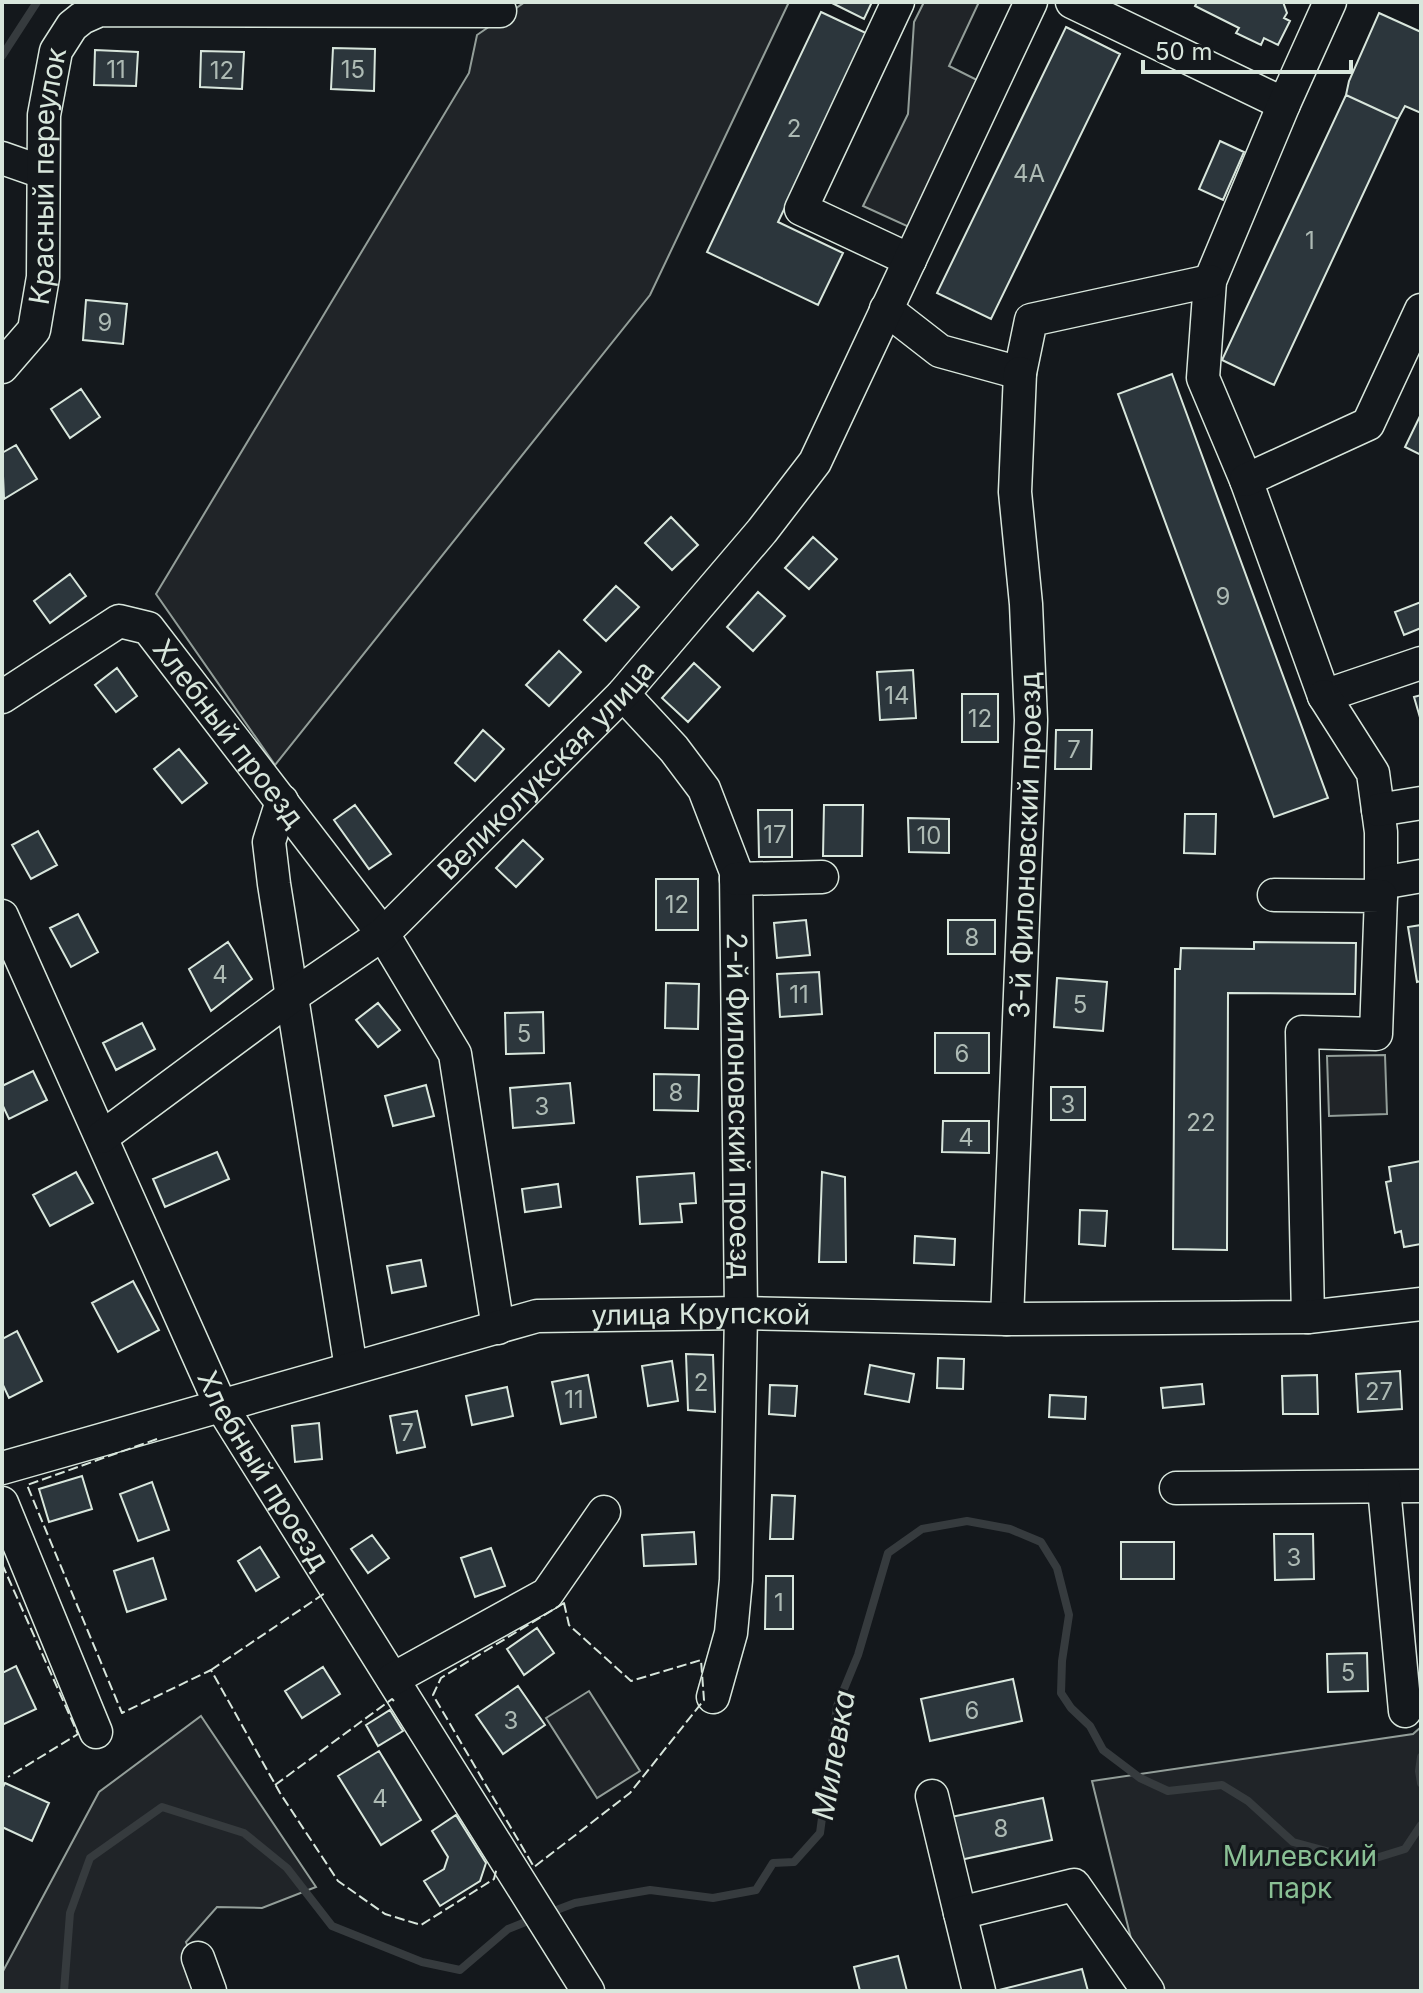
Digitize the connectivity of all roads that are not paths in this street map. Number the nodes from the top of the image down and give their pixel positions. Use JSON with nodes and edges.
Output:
{"nodes":[{"id":1,"x":94,"y":2,"type":"edge"},
{"id":2,"x":898,"y":2,"type":"edge"},
{"id":3,"x":1031,"y":2,"type":"edge"},
{"id":4,"x":1072,"y":2,"type":"edge"},
{"id":5,"x":1330,"y":2,"type":"edge"},
{"id":6,"x":500,"y":11,"type":"dead end"},
{"id":7,"x":72,"y":26,"type":"junction"},
{"id":8,"x":1284,"y":104,"type":"junction"},
{"id":9,"x":2,"y":158,"type":"edge"},
{"id":10,"x":42,"y":172,"type":"junction"},
{"id":11,"x":910,"y":260,"type":"junction"},
{"id":12,"x":1210,"y":281,"type":"junction"},
{"id":13,"x":886,"y":309,"type":"junction"},
{"id":14,"x":1421,"y":310,"type":"edge"},
{"id":15,"x":2,"y":367,"type":"edge"},
{"id":16,"x":1020,"y":373,"type":"junction"},
{"id":17,"x":1246,"y":480,"type":"junction"},
{"id":18,"x":1421,"y":663,"type":"edge"},
{"id":19,"x":623,"y":694,"type":"junction"},
{"id":20,"x":1324,"y":696,"type":"junction"},
{"id":21,"x":2,"y":697,"type":"edge"},
{"id":22,"x":282,"y":801,"type":"junction"},
{"id":23,"x":1421,"y":803,"type":"edge"},
{"id":24,"x":1378,"y":810,"type":"junction"},
{"id":25,"x":1421,"y":876,"type":"edge"},
{"id":26,"x":822,"y":877,"type":"dead end"},
{"id":27,"x":736,"y":879,"type":"junction"},
{"id":28,"x":1381,"y":889,"type":"junction"},
{"id":29,"x":1274,"y":895,"type":"dead end"},
{"id":30,"x":2,"y":916,"type":"edge"},
{"id":31,"x":383,"y":934,"type":"junction"},
{"id":32,"x":291,"y":997,"type":"junction"},
{"id":33,"x":102,"y":1137,"type":"junction"},
{"id":34,"x":1421,"y":1304,"type":"edge"},
{"id":35,"x":741,"y":1313,"type":"junction"},
{"id":36,"x":1308,"y":1317,"type":"junction"},
{"id":37,"x":1007,"y":1319,"type":"junction"},
{"id":38,"x":498,"y":1328,"type":"junction"},
{"id":39,"x":351,"y":1368,"type":"junction"},
{"id":40,"x":220,"y":1404,"type":"junction"},
{"id":41,"x":2,"y":1468,"type":"edge"},
{"id":42,"x":1421,"y":1486,"type":"edge"},
{"id":43,"x":1176,"y":1488,"type":"dead end"},
{"id":44,"x":1384,"y":1488,"type":"junction"},
{"id":45,"x":2,"y":1503,"type":"edge"},
{"id":46,"x":604,"y":1512,"type":"dead end"},
{"id":47,"x":393,"y":1679,"type":"junction"},
{"id":48,"x":713,"y":1697,"type":"dead end"},
{"id":49,"x":1405,"y":1711,"type":"dead end"},
{"id":50,"x":96,"y":1732,"type":"dead end"},
{"id":51,"x":932,"y":1796,"type":"dead end"},
{"id":52,"x":960,"y":1913,"type":"junction"},
{"id":53,"x":198,"y":1958,"type":"dead end"},
{"id":54,"x":210,"y":1991,"type":"edge"},
{"id":55,"x":588,"y":1991,"type":"edge"},
{"id":56,"x":979,"y":1991,"type":"edge"},
{"id":57,"x":1148,"y":1991,"type":"edge"}],
"edges":[{"from":1,"to":7,"type":"street"},
{"from":2,"to":11,"type":"street"},
{"from":3,"to":11,"type":"street","name":"Великолукская улица"},
{"from":4,"to":8,"type":"street"},
{"from":5,"to":8,"type":"street"},
{"from":6,"to":7,"type":"street","name":"Красный переулок"},
{"from":7,"to":10,"type":"street","name":"Красный переулок"},
{"from":8,"to":12,"type":"street"},
{"from":9,"to":10,"type":"street"},
{"from":10,"to":15,"type":"street","name":"Красный переулок"},
{"from":11,"to":13,"type":"street","name":"Великолукская улица"},
{"from":12,"to":16,"type":"street","name":"3-й Филоновский проезд"},
{"from":12,"to":17,"type":"street"},
{"from":13,"to":16,"type":"street"},
{"from":13,"to":19,"type":"street","name":"Великолукская улица"},
{"from":14,"to":17,"type":"street"},
{"from":16,"to":37,"type":"street","name":"3-й Филоновский проезд"},
{"from":17,"to":20,"type":"street"},
{"from":18,"to":20,"type":"street"},
{"from":19,"to":27,"type":"street","name":"2-й Филоновский проезд"},
{"from":19,"to":31,"type":"street","name":"Великолукская улица"},
{"from":20,"to":24,"type":"street"},
{"from":21,"to":22,"type":"street","name":"Хлебный проезд"},
{"from":22,"to":31,"type":"street","name":"Хлебный проезд"},
{"from":22,"to":32,"type":"street"},
{"from":23,"to":24,"type":"street"},
{"from":24,"to":28,"type":"street"},
{"from":25,"to":28,"type":"street"},
{"from":26,"to":27,"type":"street"},
{"from":27,"to":35,"type":"street","name":"2-й Филоновский проезд"},
{"from":28,"to":29,"type":"street"},
{"from":28,"to":36,"type":"street"},
{"from":30,"to":33,"type":"street","name":"Хлебный проезд"},
{"from":31,"to":32,"type":"street","name":"Великолукская улица"},
{"from":31,"to":38,"type":"street","name":"Хлебный проезд"},
{"from":32,"to":33,"type":"street","name":"Великолукская улица"},
{"from":32,"to":39,"type":"street"},
{"from":33,"to":40,"type":"street","name":"Хлебный проезд"},
{"from":34,"to":36,"type":"street","name":"улица Крупской"},
{"from":35,"to":37,"type":"street","name":"улица Крупской"},
{"from":35,"to":38,"type":"street","name":"улица Крупской"},
{"from":35,"to":48,"type":"street","name":"2-й Филоновский проезд"},
{"from":36,"to":37,"type":"street","name":"улица Крупской"},
{"from":38,"to":39,"type":"street","name":"улица Крупской"},
{"from":39,"to":40,"type":"street","name":"улица Крупской"},
{"from":40,"to":41,"type":"street","name":"улица Крупской"},
{"from":40,"to":47,"type":"street","name":"Хлебный проезд"},
{"from":42,"to":44,"type":"street"},
{"from":43,"to":44,"type":"street"},
{"from":44,"to":49,"type":"street"},
{"from":45,"to":50,"type":"street"},
{"from":46,"to":47,"type":"street"},
{"from":47,"to":55,"type":"street","name":"Хлебный проезд"},
{"from":51,"to":52,"type":"street"},
{"from":52,"to":56,"type":"street"},
{"from":52,"to":57,"type":"street"},
{"from":53,"to":54,"type":"street"}]}
